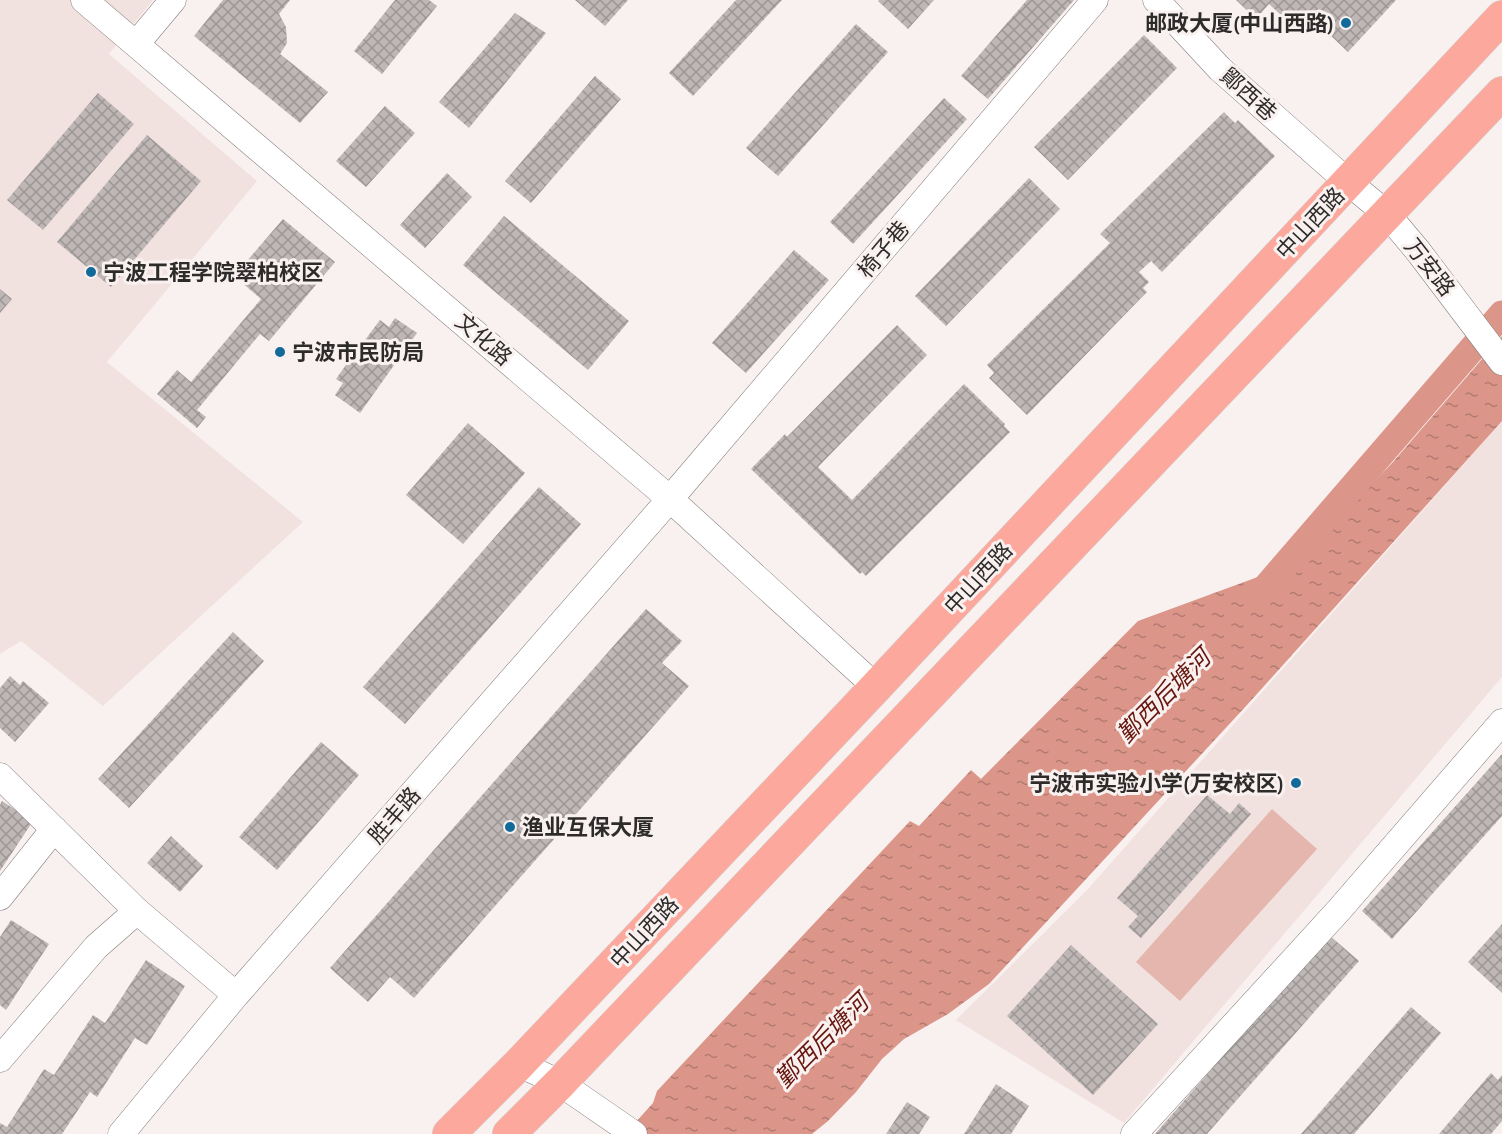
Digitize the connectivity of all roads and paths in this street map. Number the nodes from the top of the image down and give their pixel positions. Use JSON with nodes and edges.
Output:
{"nodes":[{"id":1,"x":84,"y":0,"type":"edge"},
{"id":2,"x":173,"y":0,"type":"edge"},
{"id":3,"x":1095,"y":0,"type":"edge"},
{"id":4,"x":1156,"y":0,"type":"edge"},
{"id":5,"x":1502,"y":17,"type":"edge"},
{"id":6,"x":137,"y":43,"type":"junction"},
{"id":7,"x":1502,"y":93,"type":"edge"},
{"id":8,"x":1348,"y":182,"type":"junction"},
{"id":9,"x":1387,"y":214,"type":"junction"},
{"id":10,"x":1502,"y":362,"type":"edge"},
{"id":11,"x":670,"y":499,"type":"junction"},
{"id":12,"x":876,"y":687,"type":"junction"},
{"id":13,"x":1502,"y":722,"type":"edge"},
{"id":14,"x":0,"y":776,"type":"edge"},
{"id":15,"x":54,"y":829,"type":"junction"},
{"id":16,"x":0,"y":897,"type":"edge"},
{"id":17,"x":137,"y":911,"type":"junction"},
{"id":18,"x":236,"y":995,"type":"junction"},
{"id":19,"x":0,"y":1059,"type":"edge"},
{"id":20,"x":519,"y":1064,"type":"junction"},
{"id":21,"x":560,"y":1083,"type":"junction"},
{"id":22,"x":121,"y":1134,"type":"edge"},
{"id":23,"x":449,"y":1134,"type":"edge"},
{"id":24,"x":509,"y":1134,"type":"edge"},
{"id":25,"x":634,"y":1134,"type":"edge"},
{"id":26,"x":1134,"y":1134,"type":"edge"}],
"edges":[{"from":1,"to":6,"type":"street","name":"文化路"},
{"from":2,"to":6,"type":"street"},
{"from":3,"to":11,"type":"street","name":"椅子巷"},
{"from":4,"to":8,"type":"street","name":"鄮西巷"},
{"from":5,"to":8,"type":"main road","name":"中山西路"},
{"from":6,"to":11,"type":"street","name":"文化路"},
{"from":7,"to":9,"type":"main road","name":"中山西路"},
{"from":8,"to":9,"type":"street","name":"万安路"},
{"from":8,"to":12,"type":"main road","name":"中山西路"},
{"from":9,"to":10,"type":"street","name":"万安路"},
{"from":9,"to":21,"type":"main road","name":"中山西路"},
{"from":11,"to":12,"type":"street","name":"文化路"},
{"from":11,"to":18,"type":"street","name":"胜丰路"},
{"from":12,"to":20,"type":"main road","name":"中山西路"},
{"from":13,"to":26,"type":"street"},
{"from":14,"to":15,"type":"street"},
{"from":15,"to":16,"type":"street"},
{"from":15,"to":17,"type":"street"},
{"from":17,"to":18,"type":"street"},
{"from":17,"to":19,"type":"street"},
{"from":18,"to":22,"type":"street","name":"胜丰路"},
{"from":20,"to":21,"type":"street"},
{"from":20,"to":23,"type":"main road","name":"中山西路"},
{"from":21,"to":24,"type":"main road","name":"中山西路"},
{"from":21,"to":25,"type":"street"}]}
